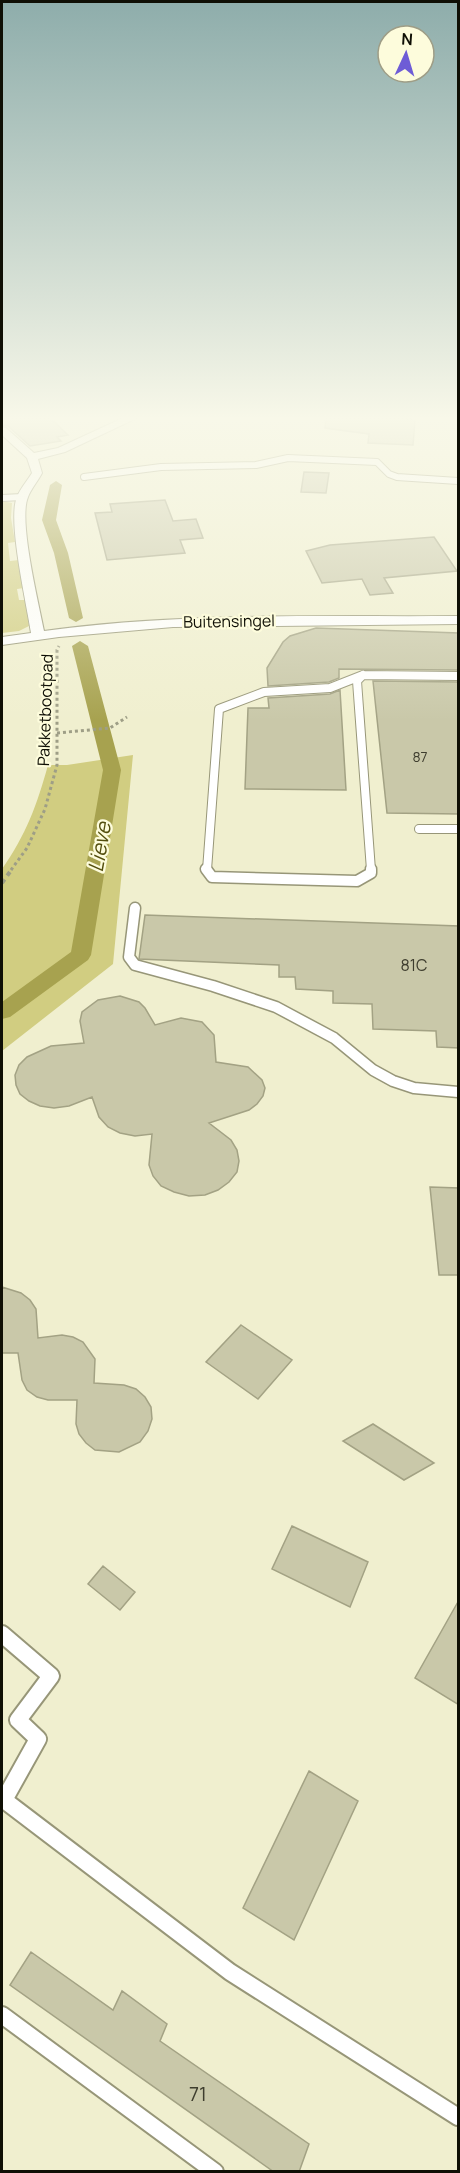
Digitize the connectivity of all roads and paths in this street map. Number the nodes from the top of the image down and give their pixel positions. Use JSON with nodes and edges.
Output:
{"nodes":[{"id":1,"x":21,"y":518,"type":"edge"},
{"id":2,"x":459,"y":620,"type":"edge"},
{"id":3,"x":57,"y":633,"type":"junction"},
{"id":4,"x":38,"y":635,"type":"junction"},
{"id":5,"x":2,"y":641,"type":"edge"},
{"id":6,"x":363,"y":675,"type":"junction"},
{"id":7,"x":459,"y":676,"type":"edge"},
{"id":8,"x":127,"y":717,"type":"dead end"},
{"id":9,"x":57,"y":733,"type":"junction"},
{"id":10,"x":419,"y":829,"type":"dead end"},
{"id":11,"x":459,"y":829,"type":"edge"},
{"id":12,"x":2,"y":883,"type":"edge"},
{"id":13,"x":135,"y":908,"type":"dead end"},
{"id":14,"x":459,"y":1092,"type":"edge"},
{"id":15,"x":2,"y":1634,"type":"edge"},
{"id":16,"x":2,"y":2015,"type":"edge"},
{"id":17,"x":459,"y":2117,"type":"edge"},
{"id":18,"x":215,"y":2172,"type":"edge"}],
"edges":[{"from":1,"to":4,"type":"street"},
{"from":2,"to":3,"type":"street","name":"Buitensingel"},
{"from":3,"to":4,"type":"street","name":"Buitensingel"},
{"from":3,"to":9,"type":"path","name":"Pakketbootpad"},
{"from":4,"to":5,"type":"street","name":"Buitensingel"},
{"from":6,"to":6,"type":"lane"},
{"from":6,"to":7,"type":"lane"},
{"from":8,"to":9,"type":"path"},
{"from":9,"to":12,"type":"path","name":"Pakketbootpad"},
{"from":10,"to":11,"type":"lane"},
{"from":13,"to":14,"type":"lane"},
{"from":15,"to":17,"type":"lane"},
{"from":16,"to":18,"type":"lane"}]}
